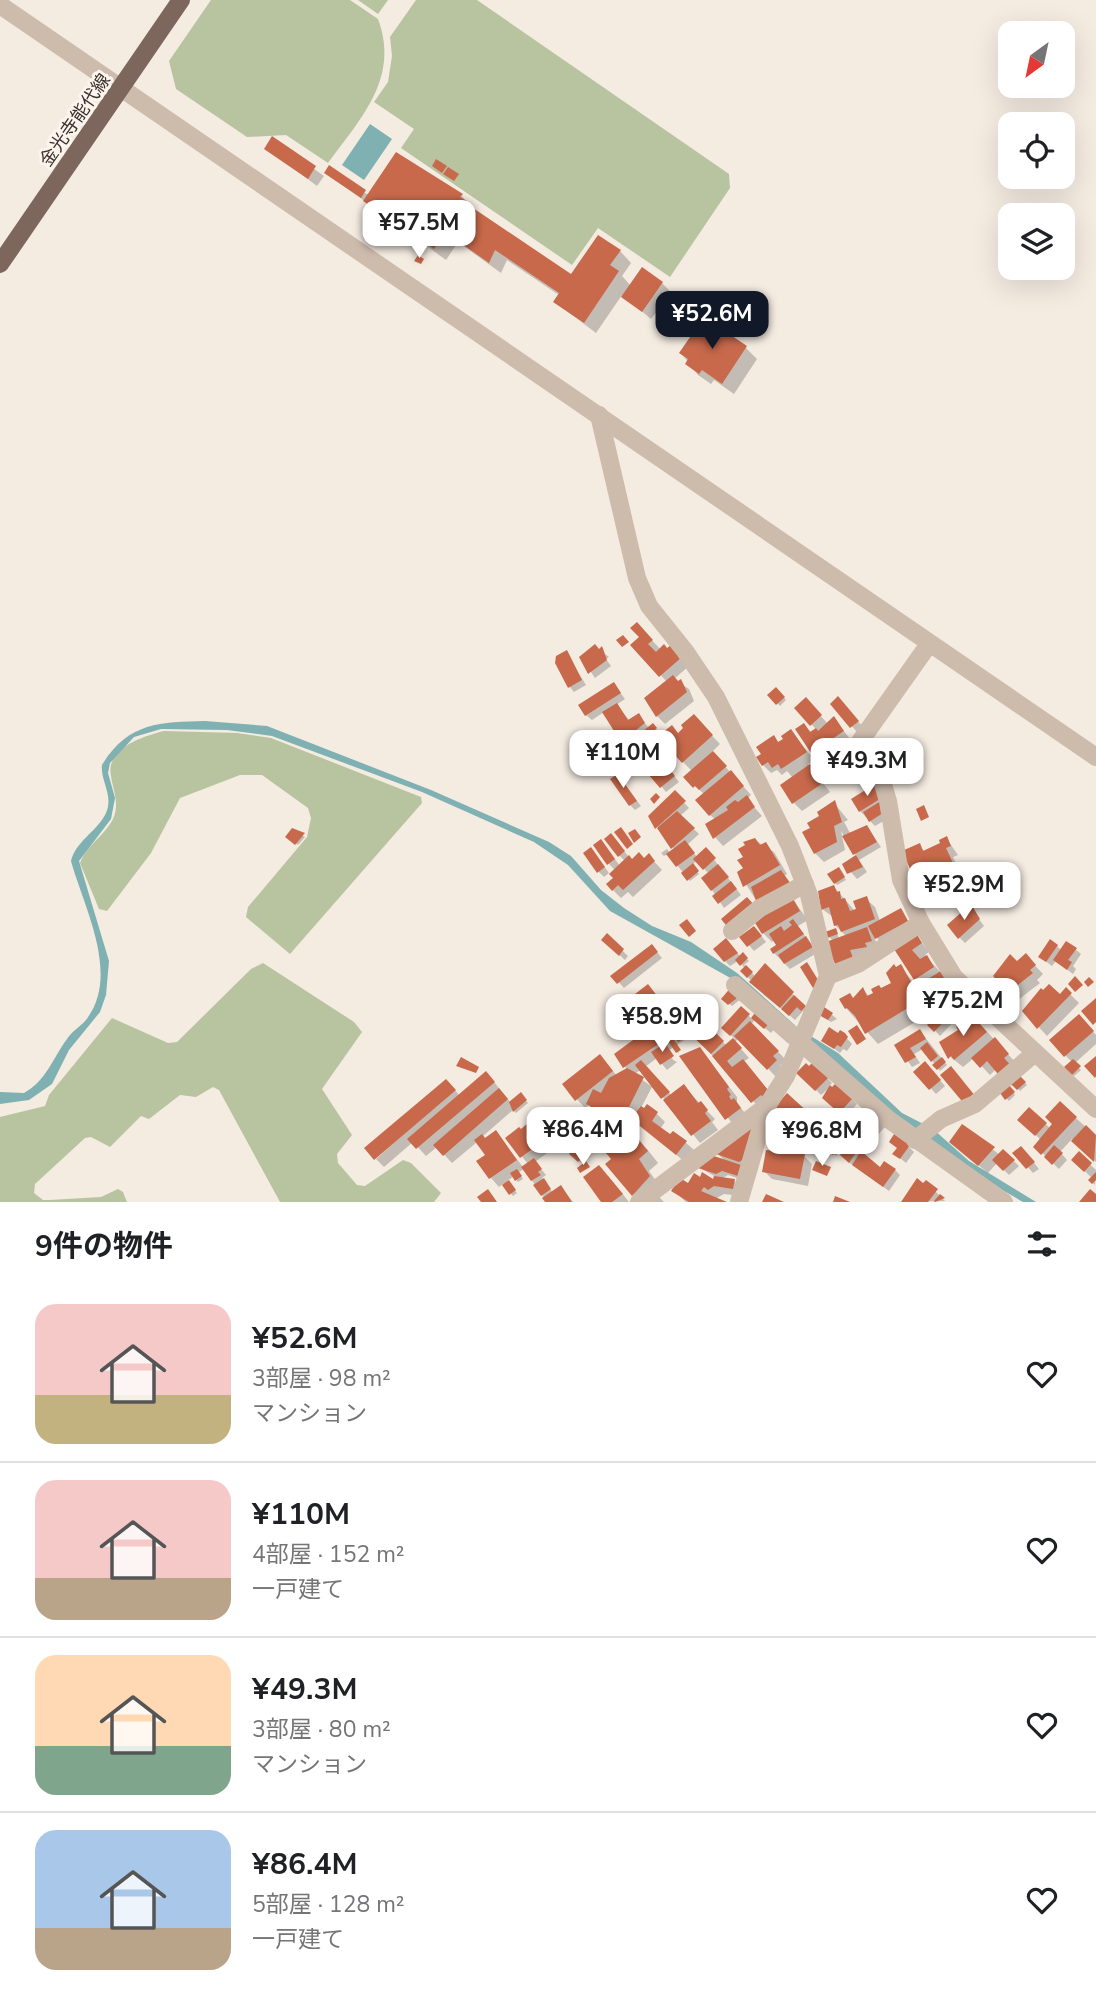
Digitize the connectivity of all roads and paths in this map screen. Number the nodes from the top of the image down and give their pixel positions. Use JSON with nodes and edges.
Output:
{"nodes":[{"id":1,"x":181,"y":0,"type":"edge"},
{"id":2,"x":0,"y":5,"type":"edge"},
{"id":3,"x":123,"y":88,"type":"junction"},
{"id":4,"x":0,"y":264,"type":"edge"},
{"id":5,"x":599,"y":415,"type":"junction"},
{"id":6,"x":929,"y":644,"type":"junction"},
{"id":7,"x":1096,"y":757,"type":"edge"},
{"id":8,"x":805,"y":884,"type":"junction"},
{"id":9,"x":920,"y":923,"type":"junction"},
{"id":10,"x":732,"y":931,"type":"dead end"},
{"id":11,"x":828,"y":976,"type":"junction"},
{"id":12,"x":735,"y":985,"type":"dead end"},
{"id":13,"x":803,"y":1037,"type":"junction"},
{"id":14,"x":1035,"y":1053,"type":"junction"},
{"id":15,"x":766,"y":1106,"type":"junction"},
{"id":16,"x":1096,"y":1109,"type":"edge"},
{"id":17,"x":915,"y":1140,"type":"junction"},
{"id":18,"x":639,"y":1202,"type":"edge"},
{"id":19,"x":739,"y":1202,"type":"edge"},
{"id":20,"x":1004,"y":1202,"type":"edge"}],
"edges":[{"from":1,"to":3,"type":"main road","name":"金光寺能代線"},
{"from":2,"to":3,"type":"street"},
{"from":3,"to":4,"type":"main road","name":"金光寺能代線"},
{"from":3,"to":5,"type":"street"},
{"from":5,"to":6,"type":"street"},
{"from":5,"to":8,"type":"street"},
{"from":6,"to":7,"type":"street"},
{"from":6,"to":9,"type":"street"},
{"from":8,"to":10,"type":"street"},
{"from":8,"to":11,"type":"street"},
{"from":9,"to":11,"type":"street"},
{"from":9,"to":14,"type":"street"},
{"from":11,"to":13,"type":"street"},
{"from":12,"to":13,"type":"street"},
{"from":13,"to":15,"type":"street"},
{"from":13,"to":17,"type":"street"},
{"from":14,"to":16,"type":"street"},
{"from":14,"to":17,"type":"street"},
{"from":15,"to":18,"type":"street"},
{"from":15,"to":19,"type":"street"},
{"from":17,"to":20,"type":"street"}]}
